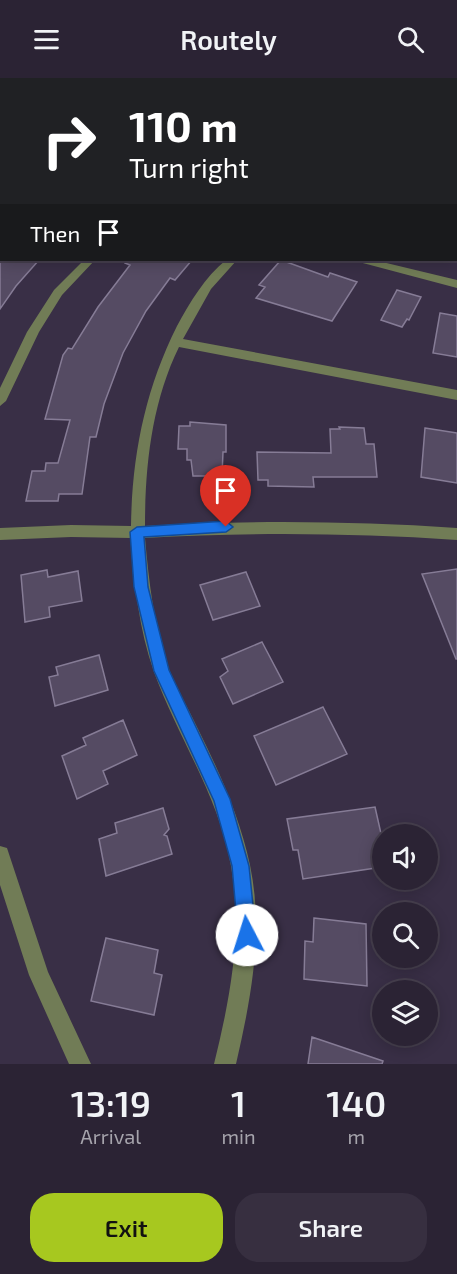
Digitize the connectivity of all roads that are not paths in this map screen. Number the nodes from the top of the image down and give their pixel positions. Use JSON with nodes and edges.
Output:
{"nodes":[{"id":1,"x":89,"y":261,"type":"edge"},
{"id":2,"x":231,"y":261,"type":"edge"},
{"id":3,"x":367,"y":261,"type":"edge"},
{"id":4,"x":457,"y":284,"type":"edge"},
{"id":5,"x":175,"y":342,"type":"junction"},
{"id":6,"x":457,"y":395,"type":"edge"},
{"id":7,"x":0,"y":401,"type":"edge"},
{"id":8,"x":137,"y":532,"type":"junction"},
{"id":9,"x":0,"y":534,"type":"edge"},
{"id":10,"x":457,"y":534,"type":"edge"},
{"id":11,"x":0,"y":855,"type":"edge"},
{"id":12,"x":80,"y":1064,"type":"edge"},
{"id":13,"x":225,"y":1064,"type":"edge"}],
"edges":[{"from":1,"to":7,"type":"street"},
{"from":2,"to":5,"type":"street"},
{"from":3,"to":4,"type":"street"},
{"from":5,"to":6,"type":"street"},
{"from":5,"to":8,"type":"street"},
{"from":8,"to":9,"type":"street"},
{"from":8,"to":10,"type":"street"},
{"from":8,"to":13,"type":"street"},
{"from":11,"to":12,"type":"street"}]}
